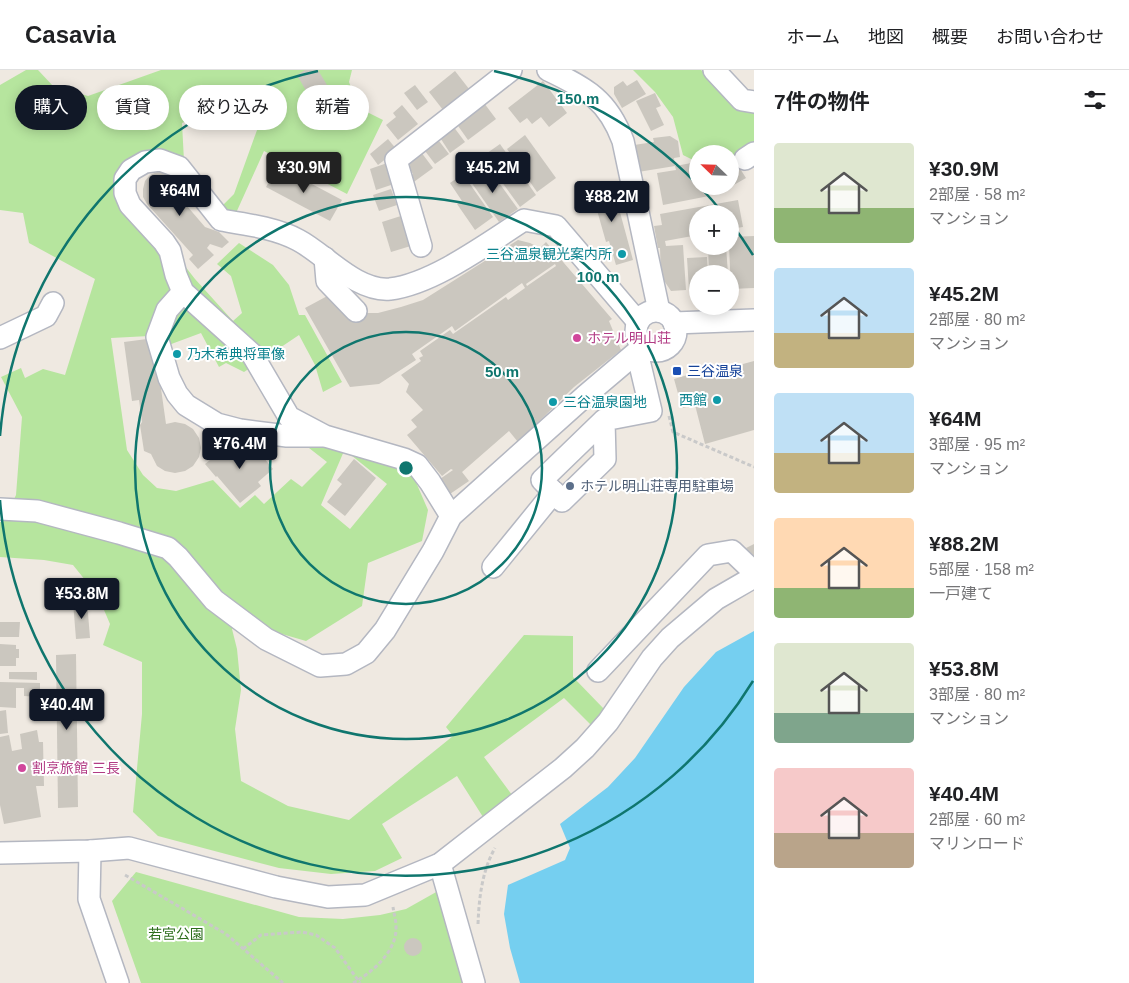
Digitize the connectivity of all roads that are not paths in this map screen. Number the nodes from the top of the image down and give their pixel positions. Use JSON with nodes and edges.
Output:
{"nodes":[{"id":1,"x":511,"y":70,"type":"edge"},
{"id":2,"x":548,"y":70,"type":"edge"},
{"id":3,"x":714,"y":70,"type":"edge"},
{"id":4,"x":748,"y":101,"type":"edge"},
{"id":5,"x":421,"y":246,"type":"dead end"},
{"id":6,"x":325,"y":258,"type":"junction"},
{"id":7,"x":183,"y":292,"type":"junction"},
{"id":8,"x":54,"y":303,"type":"dead end"},
{"id":9,"x":356,"y":311,"type":"dead end"},
{"id":10,"x":666,"y":317,"type":"junction"},
{"id":11,"x":754,"y":320,"type":"edge"},
{"id":12,"x":638,"y":322,"type":"junction"},
{"id":13,"x":0,"y":338,"type":"edge"},
{"id":14,"x":640,"y":349,"type":"junction"},
{"id":15,"x":604,"y":420,"type":"junction"},
{"id":16,"x":325,"y":436,"type":"junction"},
{"id":17,"x":554,"y":492,"type":"junction"},
{"id":18,"x":0,"y":509,"type":"edge"},
{"id":19,"x":451,"y":516,"type":"junction"},
{"id":20,"x":493,"y":567,"type":"dead end"},
{"id":21,"x":754,"y":572,"type":"edge"},
{"id":22,"x":754,"y":577,"type":"edge"},
{"id":23,"x":598,"y":671,"type":"dead end"},
{"id":24,"x":90,"y":851,"type":"junction"},
{"id":25,"x":0,"y":853,"type":"edge"},
{"id":26,"x":440,"y":864,"type":"junction"},
{"id":27,"x":118,"y":983,"type":"edge"},
{"id":28,"x":474,"y":983,"type":"edge"}],
"edges":[{"from":1,"to":5,"type":"street"},
{"from":2,"to":10,"type":"street"},
{"from":3,"to":4,"type":"street"},
{"from":6,"to":7,"type":"street"},
{"from":6,"to":9,"type":"street"},
{"from":6,"to":12,"type":"street"},
{"from":7,"to":16,"type":"street"},
{"from":7,"to":16,"type":"street"},
{"from":8,"to":13,"type":"street"},
{"from":10,"to":11,"type":"street"},
{"from":10,"to":12,"type":"street"},
{"from":10,"to":14,"type":"street"},
{"from":12,"to":14,"type":"street"},
{"from":14,"to":15,"type":"street"},
{"from":14,"to":19,"type":"street"},
{"from":15,"to":17,"type":"street"},
{"from":15,"to":17,"type":"street"},
{"from":16,"to":19,"type":"street"},
{"from":17,"to":20,"type":"street"},
{"from":18,"to":19,"type":"street"},
{"from":21,"to":23,"type":"street"},
{"from":22,"to":26,"type":"street"},
{"from":24,"to":25,"type":"street"},
{"from":24,"to":26,"type":"street"},
{"from":24,"to":27,"type":"street"},
{"from":26,"to":28,"type":"street"}]}
